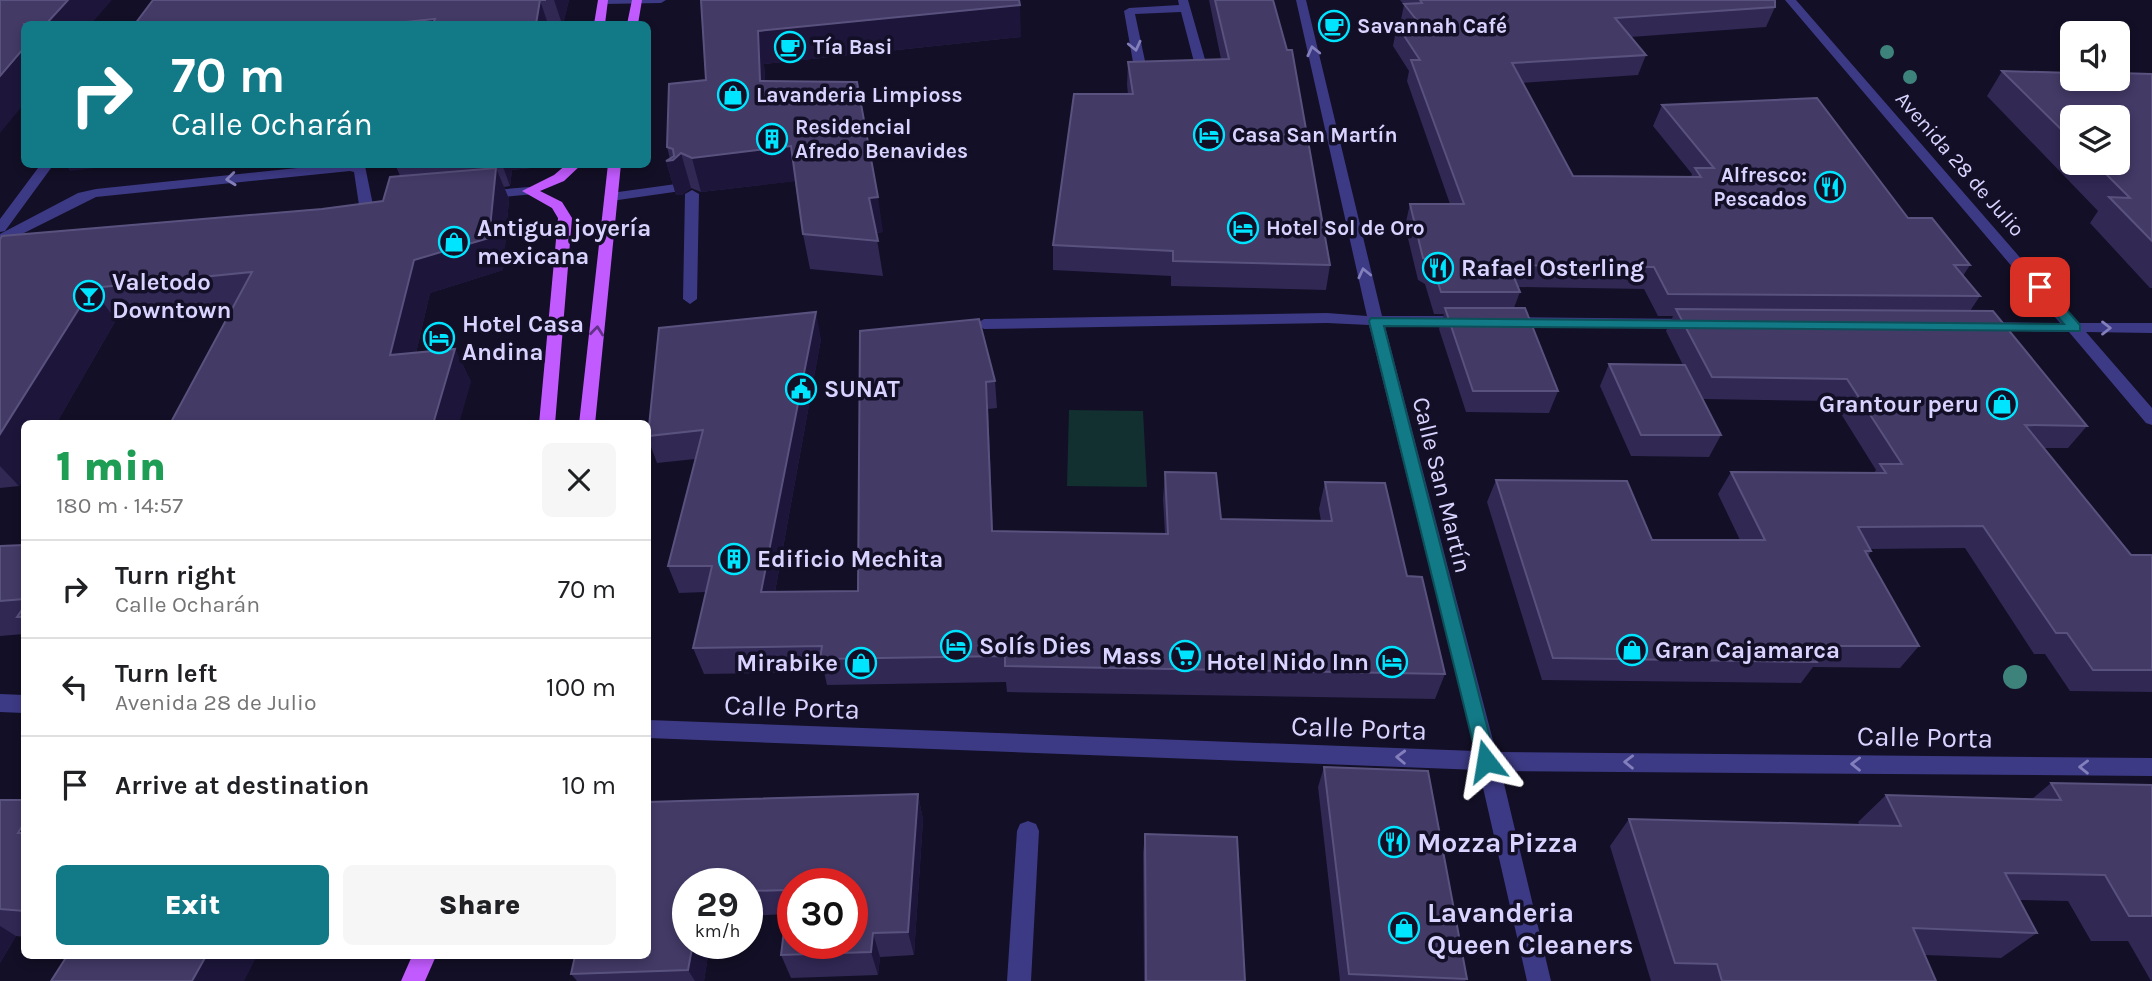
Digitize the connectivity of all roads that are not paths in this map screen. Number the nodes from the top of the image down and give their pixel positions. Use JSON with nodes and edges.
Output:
{"nodes":[{"id":1,"x":637,"y":0,"type":"edge"},
{"id":2,"x":661,"y":0,"type":"edge"},
{"id":3,"x":1301,"y":0,"type":"edge"},
{"id":4,"x":1790,"y":0,"type":"edge"},
{"id":5,"x":603,"y":1,"type":"edge"},
{"id":6,"x":1184,"y":4,"type":"edge"},
{"id":7,"x":600,"y":21,"type":"edge"},
{"id":8,"x":634,"y":21,"type":"edge"},
{"id":9,"x":45,"y":168,"type":"edge"},
{"id":10,"x":340,"y":168,"type":"edge"},
{"id":11,"x":355,"y":168,"type":"edge"},
{"id":12,"x":571,"y":168,"type":"edge"},
{"id":13,"x":615,"y":168,"type":"edge"},
{"id":14,"x":676,"y":188,"type":"edge"},
{"id":15,"x":529,"y":191,"type":"junction"},
{"id":16,"x":692,"y":194,"type":"edge"},
{"id":17,"x":475,"y":196,"type":"edge"},
{"id":18,"x":611,"y":197,"type":"junction"},
{"id":19,"x":366,"y":205,"type":"edge"},
{"id":20,"x":45,"y":234,"type":"edge"},
{"id":21,"x":1,"y":235,"type":"edge"},
{"id":22,"x":690,"y":299,"type":"dead end"},
{"id":23,"x":1376,"y":321,"type":"junction"},
{"id":24,"x":984,"y":324,"type":"dead end"},
{"id":25,"x":1716,"y":324,"type":"edge"},
{"id":26,"x":1965,"y":327,"type":"edge"},
{"id":27,"x":2075,"y":328,"type":"junction"},
{"id":28,"x":2152,"y":328,"type":"edge"},
{"id":29,"x":2152,"y":419,"type":"edge"},
{"id":30,"x":547,"y":420,"type":"edge"},
{"id":31,"x":587,"y":420,"type":"edge"},
{"id":32,"x":0,"y":703,"type":"edge"},
{"id":33,"x":21,"y":704,"type":"edge"},
{"id":34,"x":651,"y":729,"type":"edge"},
{"id":35,"x":1486,"y":761,"type":"junction"},
{"id":36,"x":2152,"y":767,"type":"edge"},
{"id":37,"x":1028,"y":831,"type":"dead end"},
{"id":38,"x":423,"y":959,"type":"edge"},
{"id":39,"x":413,"y":981,"type":"edge"},
{"id":40,"x":1019,"y":981,"type":"edge"},
{"id":41,"x":1539,"y":981,"type":"edge"}],
"edges":[{"from":1,"to":2,"type":"street"},
{"from":1,"to":5,"type":"street"},
{"from":1,"to":8,"type":"main road"},
{"from":23,"to":3,"type":"street","name":"Calle San Martín","one_way":true},
{"from":4,"to":27,"type":"street","name":"Avenida 28 de Julio"},
{"from":5,"to":7,"type":"main road"},
{"from":6,"to":6,"type":"street","one_way":true},
{"from":9,"to":21,"type":"street"},
{"from":10,"to":21,"type":"street","one_way":true},
{"from":19,"to":11,"type":"street","one_way":true},
{"from":12,"to":15,"type":"main road"},
{"from":13,"to":18,"type":"main road"},
{"from":14,"to":18,"type":"street"},
{"from":15,"to":17,"type":"street"},
{"from":15,"to":30,"type":"main road"},
{"from":16,"to":22,"type":"street"},
{"from":31,"to":18,"type":"main road","one_way":true},
{"from":20,"to":21,"type":"street"},
{"from":23,"to":24,"type":"street"},
{"from":23,"to":25,"type":"street"},
{"from":23,"to":35,"type":"street","name":"Calle San Martín"},
{"from":26,"to":27,"type":"street"},
{"from":27,"to":28,"type":"street","one_way":true},
{"from":27,"to":29,"type":"street","name":"Avenida 28 de Julio"},
{"from":32,"to":33,"type":"street"},
{"from":35,"to":34,"type":"street","name":"Calle Porta","one_way":true},
{"from":36,"to":35,"type":"street","name":"Calle Porta","one_way":true},
{"from":35,"to":41,"type":"street","name":"Calle San Martín"},
{"from":37,"to":40,"type":"street"},
{"from":38,"to":39,"type":"main road"}]}
